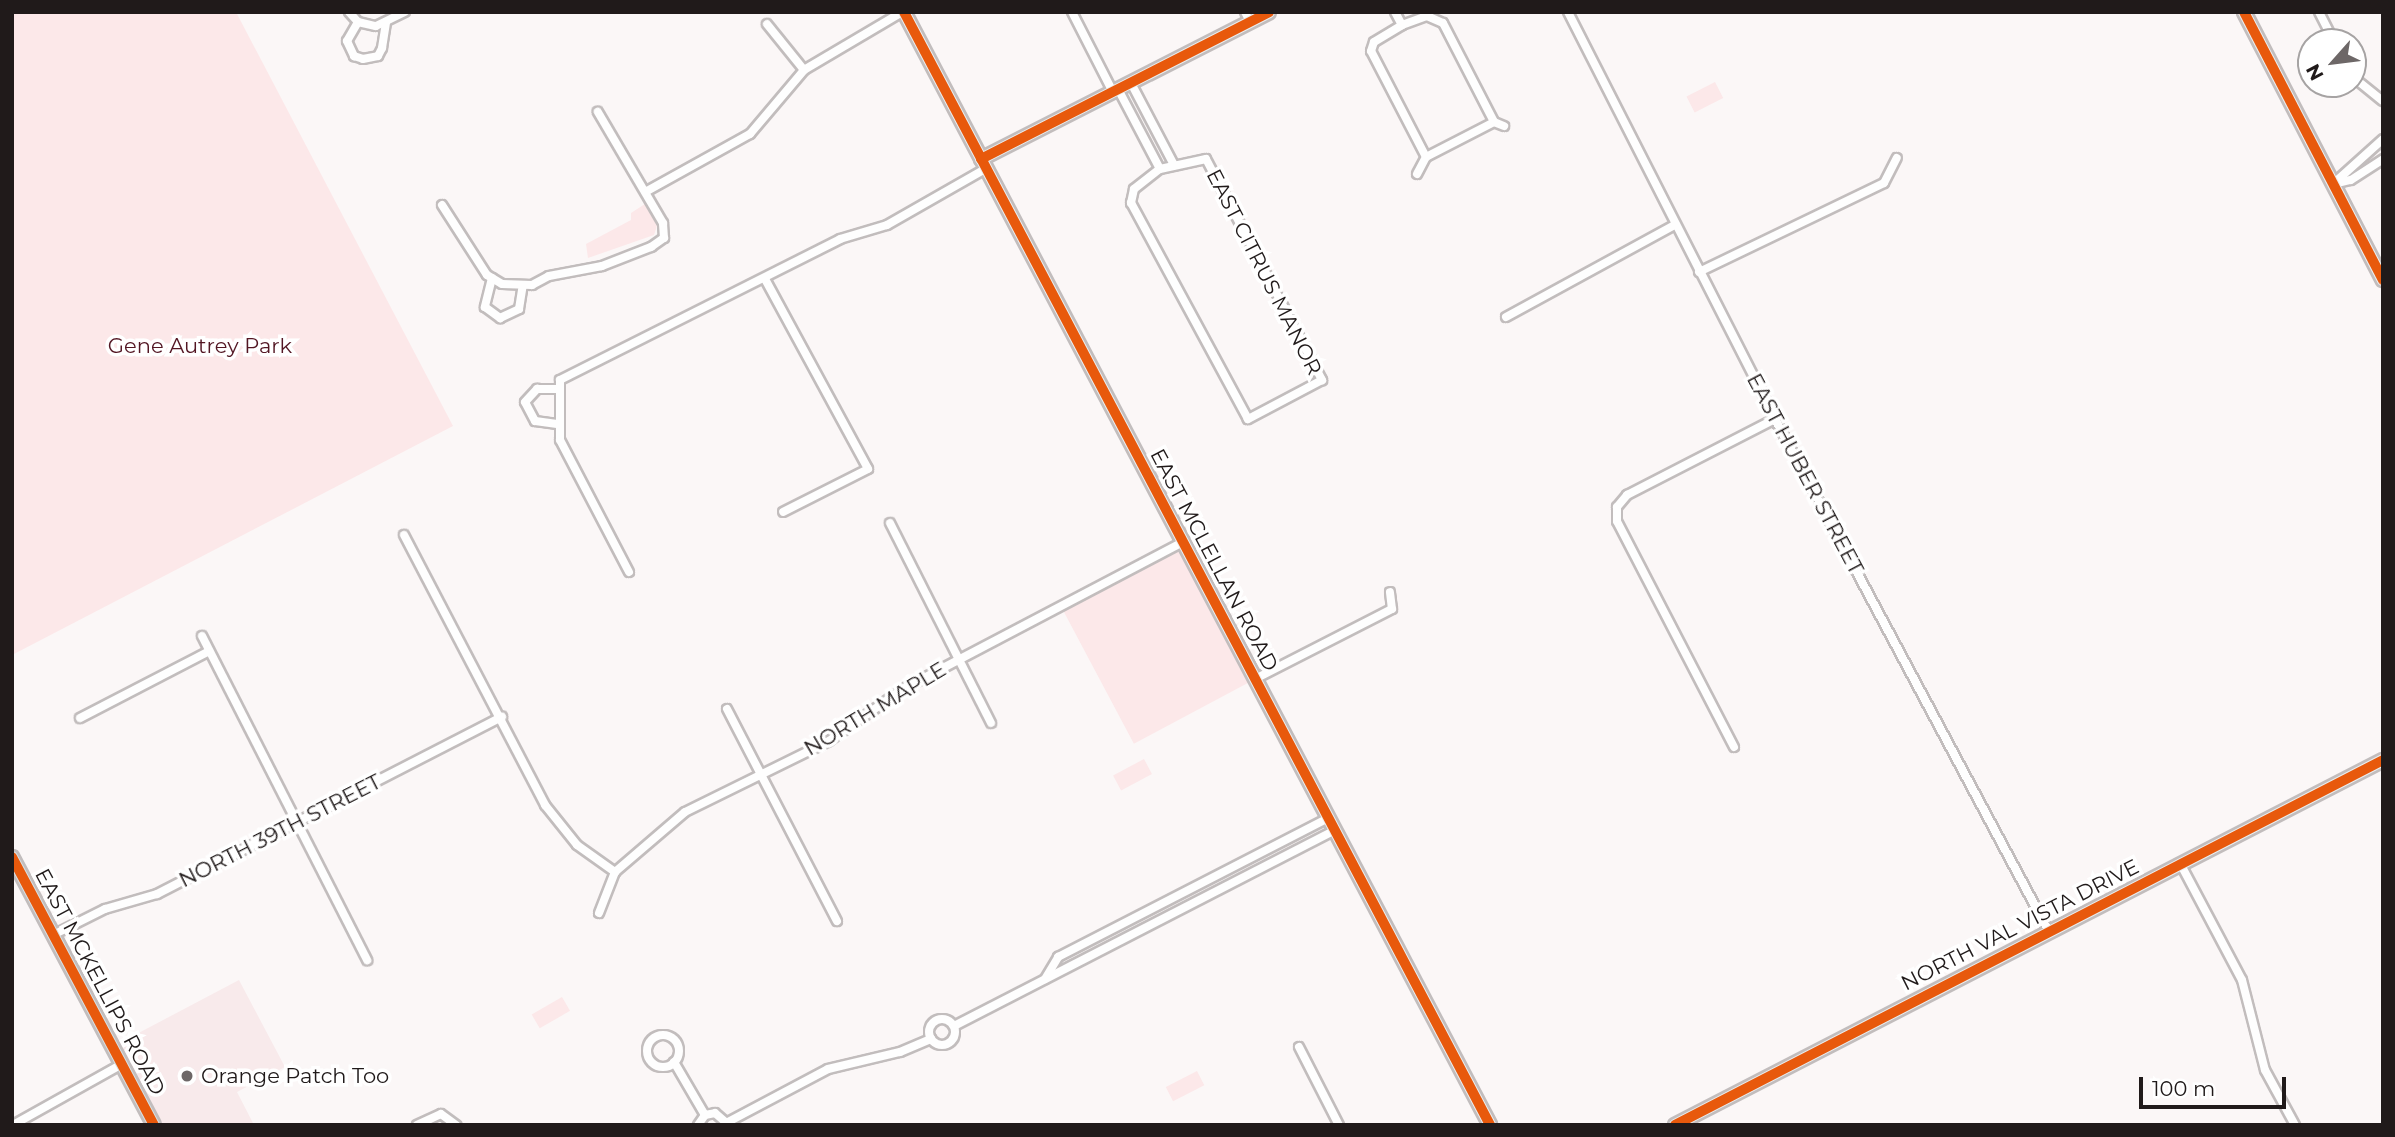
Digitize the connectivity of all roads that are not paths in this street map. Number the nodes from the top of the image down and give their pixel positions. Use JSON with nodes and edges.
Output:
{"nodes":[{"id":1,"x":349,"y":12,"type":"edge"},
{"id":2,"x":405,"y":12,"type":"edge"},
{"id":3,"x":903,"y":12,"type":"edge"},
{"id":4,"x":1072,"y":12,"type":"edge"},
{"id":5,"x":1269,"y":12,"type":"edge"},
{"id":6,"x":1395,"y":12,"type":"edge"},
{"id":7,"x":1568,"y":12,"type":"edge"},
{"id":8,"x":2244,"y":12,"type":"edge"},
{"id":9,"x":2319,"y":12,"type":"edge"},
{"id":10,"x":1415,"y":15,"type":"edge"},
{"id":11,"x":1247,"y":17,"type":"edge"},
{"id":12,"x":358,"y":22,"type":"junction"},
{"id":13,"x":386,"y":22,"type":"junction"},
{"id":14,"x":766,"y":24,"type":"dead end"},
{"id":15,"x":1402,"y":25,"type":"junction"},
{"id":16,"x":2327,"y":28,"type":"edge"},
{"id":17,"x":804,"y":70,"type":"junction"},
{"id":18,"x":1131,"y":83,"type":"junction"},
{"id":19,"x":2367,"y":88,"type":"edge"},
{"id":20,"x":1115,"y":91,"type":"junction"},
{"id":21,"x":2383,"y":101,"type":"edge"},
{"id":22,"x":597,"y":112,"type":"dead end"},
{"id":23,"x":1494,"y":122,"type":"junction"},
{"id":24,"x":1504,"y":126,"type":"dead end"},
{"id":25,"x":2383,"y":139,"type":"edge"},
{"id":26,"x":1426,"y":157,"type":"junction"},
{"id":27,"x":1897,"y":158,"type":"dead end"},
{"id":28,"x":2383,"y":159,"type":"edge"},
{"id":29,"x":984,"y":164,"type":"junction"},
{"id":30,"x":1174,"y":164,"type":"junction"},
{"id":31,"x":1160,"y":169,"type":"junction"},
{"id":32,"x":1417,"y":174,"type":"dead end"},
{"id":33,"x":2333,"y":184,"type":"junction"},
{"id":34,"x":647,"y":191,"type":"junction"},
{"id":35,"x":442,"y":205,"type":"dead end"},
{"id":36,"x":1675,"y":225,"type":"junction"},
{"id":37,"x":1699,"y":272,"type":"junction"},
{"id":38,"x":492,"y":278,"type":"junction"},
{"id":39,"x":765,"y":279,"type":"junction"},
{"id":40,"x":2383,"y":280,"type":"edge"},
{"id":41,"x":523,"y":285,"type":"junction"},
{"id":42,"x":1506,"y":317,"type":"dead end"},
{"id":43,"x":559,"y":389,"type":"junction"},
{"id":44,"x":1775,"y":419,"type":"junction"},
{"id":45,"x":557,"y":424,"type":"junction"},
{"id":46,"x":783,"y":512,"type":"dead end"},
{"id":47,"x":890,"y":523,"type":"dead end"},
{"id":48,"x":404,"y":535,"type":"dead end"},
{"id":49,"x":1183,"y":542,"type":"junction"},
{"id":50,"x":629,"y":572,"type":"dead end"},
{"id":51,"x":1390,"y":592,"type":"dead end"},
{"id":52,"x":202,"y":636,"type":"dead end"},
{"id":53,"x":209,"y":651,"type":"junction"},
{"id":54,"x":960,"y":660,"type":"junction"},
{"id":55,"x":1255,"y":680,"type":"junction"},
{"id":56,"x":727,"y":709,"type":"dead end"},
{"id":57,"x":502,"y":717,"type":"junction"},
{"id":58,"x":80,"y":718,"type":"dead end"},
{"id":59,"x":990,"y":723,"type":"dead end"},
{"id":60,"x":1734,"y":747,"type":"dead end"},
{"id":61,"x":2383,"y":760,"type":"edge"},
{"id":62,"x":760,"y":773,"type":"junction"},
{"id":63,"x":1328,"y":818,"type":"junction"},
{"id":64,"x":297,"y":823,"type":"junction"},
{"id":65,"x":1335,"y":831,"type":"junction"},
{"id":66,"x":1298,"y":835,"type":"junction"},
{"id":67,"x":1278,"y":845,"type":"junction"},
{"id":68,"x":1304,"y":847,"type":"junction"},
{"id":69,"x":1284,"y":857,"type":"junction"},
{"id":70,"x":13,"y":860,"type":"edge"},
{"id":71,"x":2180,"y":863,"type":"junction"},
{"id":72,"x":1238,"y":864,"type":"junction"},
{"id":73,"x":615,"y":872,"type":"junction"},
{"id":74,"x":1245,"y":878,"type":"junction"},
{"id":75,"x":599,"y":914,"type":"dead end"},
{"id":76,"x":837,"y":921,"type":"dead end"},
{"id":77,"x":1106,"y":931,"type":"junction"},
{"id":78,"x":2049,"y":932,"type":"junction"},
{"id":79,"x":53,"y":935,"type":"junction"},
{"id":80,"x":1114,"y":946,"type":"junction"},
{"id":81,"x":367,"y":960,"type":"dead end"},
{"id":82,"x":1045,"y":979,"type":"junction"},
{"id":83,"x":954,"y":1026,"type":"junction"},
{"id":84,"x":931,"y":1039,"type":"junction"},
{"id":85,"x":1299,"y":1048,"type":"dead end"},
{"id":86,"x":674,"y":1062,"type":"junction"},
{"id":87,"x":122,"y":1063,"type":"junction"},
{"id":88,"x":705,"y":1115,"type":"junction"},
{"id":89,"x":728,"y":1123,"type":"edge"},
{"id":90,"x":13,"y":1125,"type":"edge"},
{"id":91,"x":154,"y":1125,"type":"edge"},
{"id":92,"x":417,"y":1125,"type":"edge"},
{"id":93,"x":456,"y":1125,"type":"edge"},
{"id":94,"x":698,"y":1125,"type":"edge"},
{"id":95,"x":1339,"y":1125,"type":"edge"},
{"id":96,"x":1490,"y":1125,"type":"edge"},
{"id":97,"x":1675,"y":1125,"type":"edge"},
{"id":98,"x":2295,"y":1125,"type":"edge"}],
"edges":[{"from":1,"to":12,"type":"street"},
{"from":2,"to":13,"type":"street"},
{"from":3,"to":17,"type":"street"},
{"from":3,"to":29,"type":"street","name":"EAST MCLELLAN ROAD"},
{"from":4,"to":20,"type":"street"},
{"from":5,"to":11,"type":"street"},
{"from":6,"to":15,"type":"street"},
{"from":7,"to":36,"type":"street","name":"EAST HUBER STREET"},
{"from":8,"to":33,"type":"street"},
{"from":9,"to":16,"type":"street"},
{"from":10,"to":15,"type":"street"},
{"from":10,"to":23,"type":"street"},
{"from":11,"to":18,"type":"street"},
{"from":12,"to":13,"type":"street"},
{"from":12,"to":13,"type":"street"},
{"from":14,"to":17,"type":"street"},
{"from":15,"to":26,"type":"street"},
{"from":17,"to":34,"type":"street"},
{"from":18,"to":20,"type":"street"},
{"from":18,"to":30,"type":"street","name":"EAST CITRUS MANOR"},
{"from":19,"to":21,"type":"street"},
{"from":20,"to":29,"type":"street"},
{"from":20,"to":31,"type":"street"},
{"from":22,"to":34,"type":"street"},
{"from":23,"to":24,"type":"street"},
{"from":23,"to":26,"type":"street"},
{"from":25,"to":33,"type":"street"},
{"from":26,"to":32,"type":"street"},
{"from":27,"to":37,"type":"street"},
{"from":28,"to":33,"type":"street"},
{"from":29,"to":39,"type":"street"},
{"from":29,"to":49,"type":"street","name":"EAST MCLELLAN ROAD"},
{"from":30,"to":31,"type":"street","name":"EAST CITRUS MANOR"},
{"from":30,"to":31,"type":"street","name":"EAST CITRUS MANOR"},
{"from":33,"to":40,"type":"street"},
{"from":34,"to":41,"type":"street"},
{"from":35,"to":38,"type":"street"},
{"from":36,"to":37,"type":"street","name":"EAST HUBER STREET"},
{"from":36,"to":42,"type":"street"},
{"from":37,"to":44,"type":"street","name":"EAST HUBER STREET"},
{"from":38,"to":41,"type":"street"},
{"from":38,"to":41,"type":"street"},
{"from":39,"to":43,"type":"street"},
{"from":39,"to":46,"type":"street"},
{"from":43,"to":45,"type":"street"},
{"from":43,"to":45,"type":"street"},
{"from":44,"to":60,"type":"street"},
{"from":44,"to":78,"type":"street","name":"EAST HUBER STREET"},
{"from":45,"to":50,"type":"street"},
{"from":47,"to":54,"type":"street"},
{"from":48,"to":57,"type":"street"},
{"from":49,"to":54,"type":"street","name":"NORTH MAPLE"},
{"from":49,"to":55,"type":"street","name":"EAST MCLELLAN ROAD"},
{"from":51,"to":55,"type":"street"},
{"from":52,"to":53,"type":"street"},
{"from":53,"to":58,"type":"street"},
{"from":53,"to":64,"type":"street"},
{"from":54,"to":59,"type":"street"},
{"from":54,"to":62,"type":"street","name":"NORTH MAPLE"},
{"from":55,"to":63,"type":"street","name":"EAST MCLELLAN ROAD"},
{"from":56,"to":62,"type":"street"},
{"from":57,"to":64,"type":"street","name":"NORTH 39TH STREET"},
{"from":57,"to":73,"type":"street"},
{"from":61,"to":71,"type":"street","name":"NORTH VAL VISTA DRIVE"},
{"from":62,"to":73,"type":"street","name":"NORTH MAPLE"},
{"from":62,"to":76,"type":"street"},
{"from":63,"to":65,"type":"street","name":"EAST MCLELLAN ROAD"},
{"from":63,"to":66,"type":"street"},
{"from":64,"to":79,"type":"street","name":"NORTH 39TH STREET"},
{"from":64,"to":81,"type":"street"},
{"from":65,"to":68,"type":"street"},
{"from":65,"to":96,"type":"street","name":"EAST MCLELLAN ROAD"},
{"from":66,"to":67,"type":"street"},
{"from":66,"to":68,"type":"street"},
{"from":67,"to":69,"type":"street"},
{"from":67,"to":72,"type":"street"},
{"from":68,"to":69,"type":"street"},
{"from":69,"to":74,"type":"street"},
{"from":70,"to":79,"type":"main road","name":"EAST MCKELLIPS ROAD"},
{"from":71,"to":78,"type":"street","name":"NORTH VAL VISTA DRIVE"},
{"from":71,"to":98,"type":"street"},
{"from":72,"to":74,"type":"street"},
{"from":72,"to":77,"type":"street"},
{"from":73,"to":75,"type":"street"},
{"from":74,"to":80,"type":"street"},
{"from":77,"to":80,"type":"street"},
{"from":77,"to":82,"type":"street"},
{"from":78,"to":97,"type":"street","name":"NORTH VAL VISTA DRIVE"},
{"from":79,"to":87,"type":"main road","name":"EAST MCKELLIPS ROAD"},
{"from":80,"to":82,"type":"street"},
{"from":82,"to":83,"type":"street"},
{"from":83,"to":84,"type":"street"},
{"from":83,"to":84,"type":"street"},
{"from":84,"to":89,"type":"street"},
{"from":85,"to":95,"type":"street"},
{"from":86,"to":86,"type":"street"},
{"from":86,"to":88,"type":"street"},
{"from":87,"to":90,"type":"street"},
{"from":87,"to":91,"type":"main road","name":"EAST MCKELLIPS ROAD"},
{"from":88,"to":89,"type":"street"},
{"from":88,"to":94,"type":"street"},
{"from":92,"to":93,"type":"street"}]}
